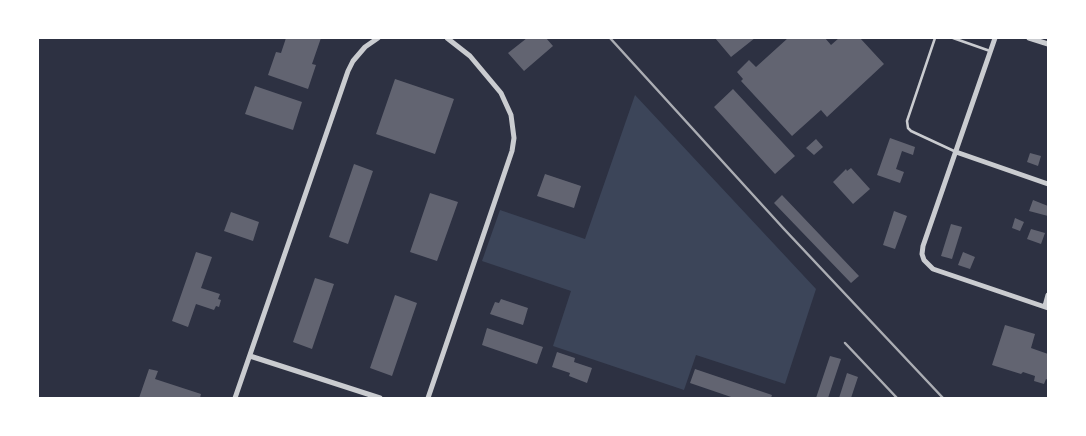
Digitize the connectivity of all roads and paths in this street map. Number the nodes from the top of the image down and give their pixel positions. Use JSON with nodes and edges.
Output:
{"nodes":[{"id":1,"x":378,"y":38,"type":"edge"},
{"id":2,"x":447,"y":38,"type":"edge"},
{"id":3,"x":935,"y":38,"type":"edge"},
{"id":4,"x":954,"y":38,"type":"edge"},
{"id":5,"x":995,"y":38,"type":"edge"},
{"id":6,"x":1029,"y":38,"type":"edge"},
{"id":7,"x":1048,"y":44,"type":"edge"},
{"id":8,"x":990,"y":51,"type":"junction"},
{"id":9,"x":956,"y":152,"type":"junction"},
{"id":10,"x":1048,"y":184,"type":"edge"},
{"id":11,"x":1048,"y":295,"type":"edge"},
{"id":12,"x":1047,"y":307,"type":"edge"},
{"id":13,"x":250,"y":356,"type":"junction"},
{"id":14,"x":235,"y":398,"type":"edge"},
{"id":15,"x":380,"y":398,"type":"edge"},
{"id":16,"x":428,"y":398,"type":"edge"}],
"edges":[{"from":1,"to":13,"type":"street"},
{"from":2,"to":16,"type":"street"},
{"from":3,"to":9,"type":"lane"},
{"from":4,"to":8,"type":"lane"},
{"from":5,"to":8,"type":"street"},
{"from":6,"to":7,"type":"street"},
{"from":8,"to":9,"type":"street"},
{"from":9,"to":10,"type":"street"},
{"from":9,"to":12,"type":"street"},
{"from":11,"to":12,"type":"street"},
{"from":13,"to":14,"type":"street"},
{"from":13,"to":15,"type":"street"}]}
